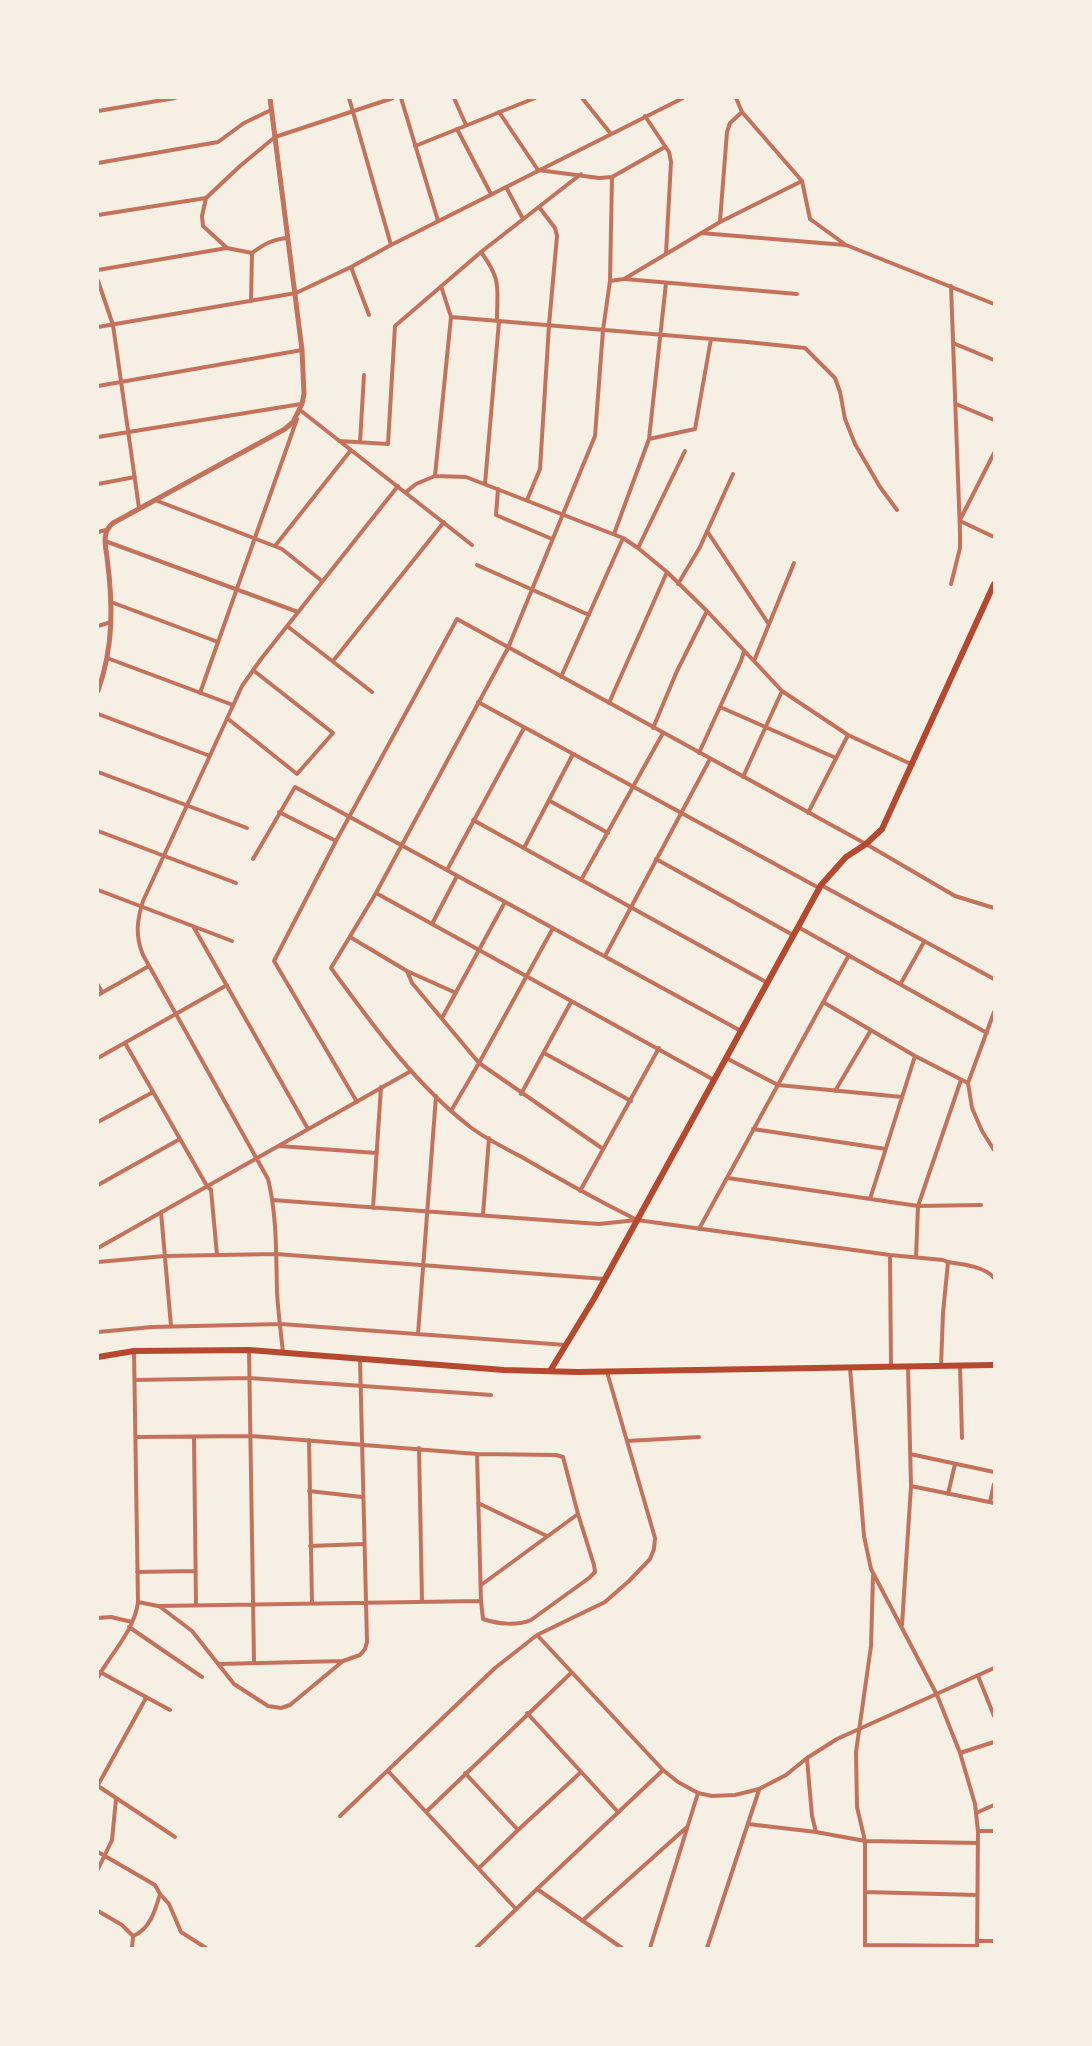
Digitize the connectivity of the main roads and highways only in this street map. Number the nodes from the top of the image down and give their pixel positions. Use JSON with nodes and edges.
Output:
{"nodes":[{"id":1,"x":994,"y":584,"type":"edge"},
{"id":2,"x":98,"y":1357,"type":"edge"},
{"id":3,"x":994,"y":1365,"type":"edge"},
{"id":4,"x":550,"y":1371,"type":"junction"}],
"edges":[{"from":1,"to":4,"type":"main road"},
{"from":2,"to":4,"type":"main road"},
{"from":3,"to":4,"type":"main road"}]}
